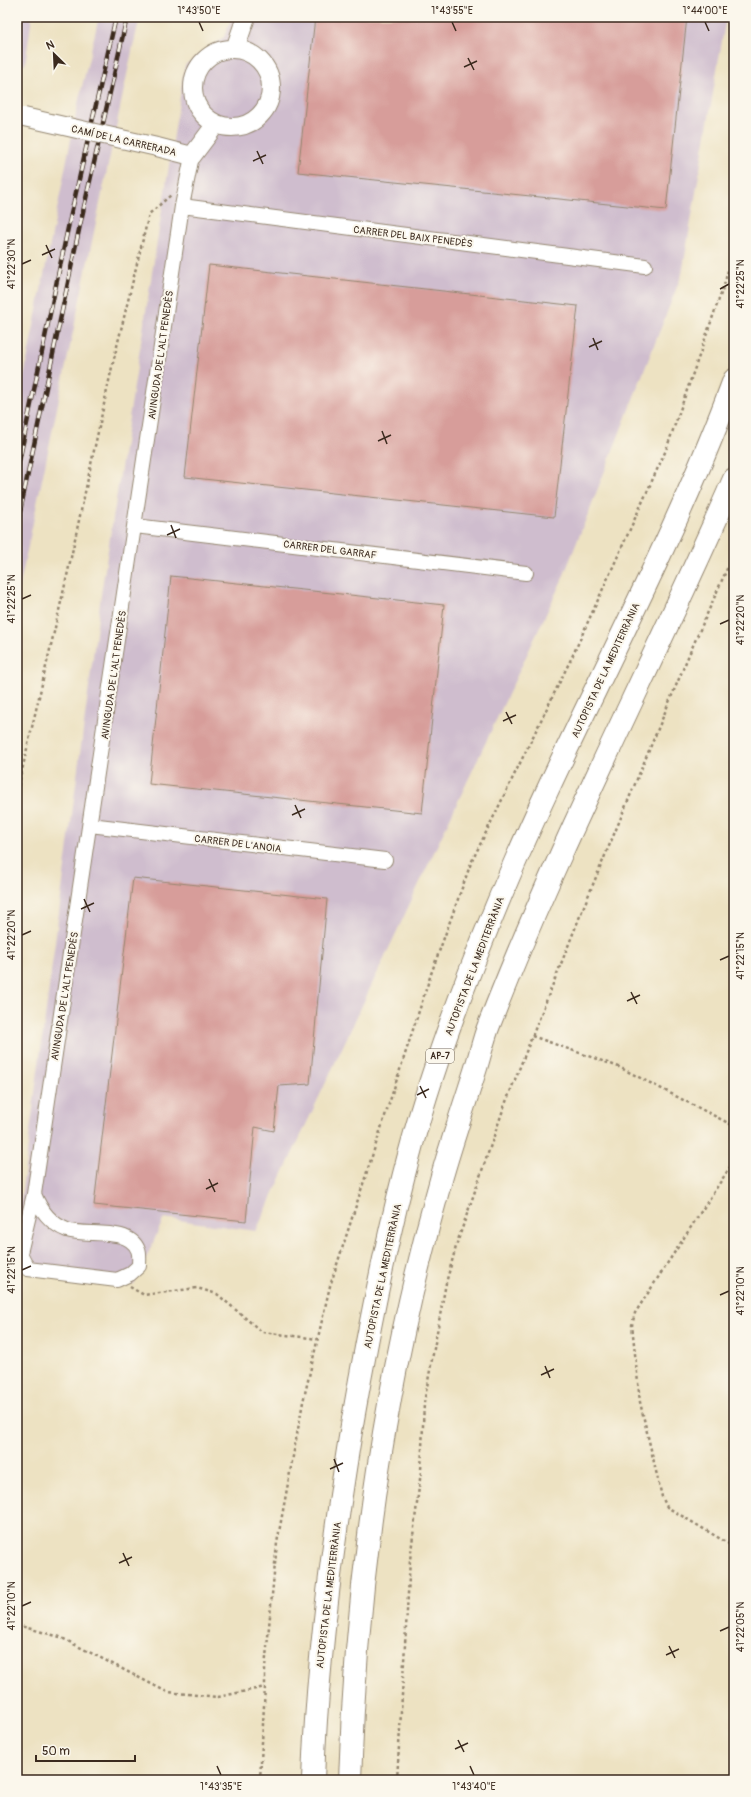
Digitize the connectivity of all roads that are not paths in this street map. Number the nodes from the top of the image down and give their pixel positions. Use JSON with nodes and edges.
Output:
{"nodes":[{"id":1,"x":246,"y":17,"type":"edge"},
{"id":2,"x":235,"y":49,"type":"junction"},
{"id":3,"x":20,"y":116,"type":"edge"},
{"id":4,"x":216,"y":124,"type":"junction"},
{"id":5,"x":192,"y":156,"type":"junction"},
{"id":6,"x":182,"y":206,"type":"junction"},
{"id":7,"x":645,"y":266,"type":"dead end"},
{"id":8,"x":734,"y":380,"type":"edge"},
{"id":9,"x":734,"y":479,"type":"edge"},
{"id":10,"x":135,"y":526,"type":"junction"},
{"id":11,"x":526,"y":572,"type":"dead end"},
{"id":12,"x":90,"y":825,"type":"junction"},
{"id":13,"x":385,"y":860,"type":"dead end"},
{"id":14,"x":34,"y":1194,"type":"junction"},
{"id":15,"x":313,"y":1780,"type":"edge"},
{"id":16,"x":350,"y":1780,"type":"edge"}],
"edges":[{"from":1,"to":2,"type":"street"},
{"from":2,"to":4,"type":"street"},
{"from":2,"to":4,"type":"street"},
{"from":3,"to":5,"type":"street","name":"CAMÍ DE LA CARRERADA","bridge":true},
{"from":4,"to":5,"type":"street"},
{"from":5,"to":6,"type":"street","name":"AVINGUDA DE L'ALT PENEDÈS"},
{"from":6,"to":7,"type":"street","name":"CARRER DEL BAIX PENEDÈS"},
{"from":6,"to":10,"type":"street","name":"AVINGUDA DE L'ALT PENEDÈS"},
{"from":8,"to":15,"type":"highway","name":"AUTOPISTA DE LA MEDITERRÀNIA","number":"AP-7"},
{"from":9,"to":16,"type":"highway"},
{"from":10,"to":11,"type":"street","name":"CARRER DEL GARRAF"},
{"from":10,"to":12,"type":"street","name":"AVINGUDA DE L'ALT PENEDÈS"},
{"from":12,"to":13,"type":"street","name":"CARRER DE L'ANOIA"},
{"from":12,"to":14,"type":"street","name":"AVINGUDA DE L'ALT PENEDÈS"},
{"from":14,"to":14,"type":"street","name":"AVINGUDA DE L'ALT PENEDÈS"}]}
